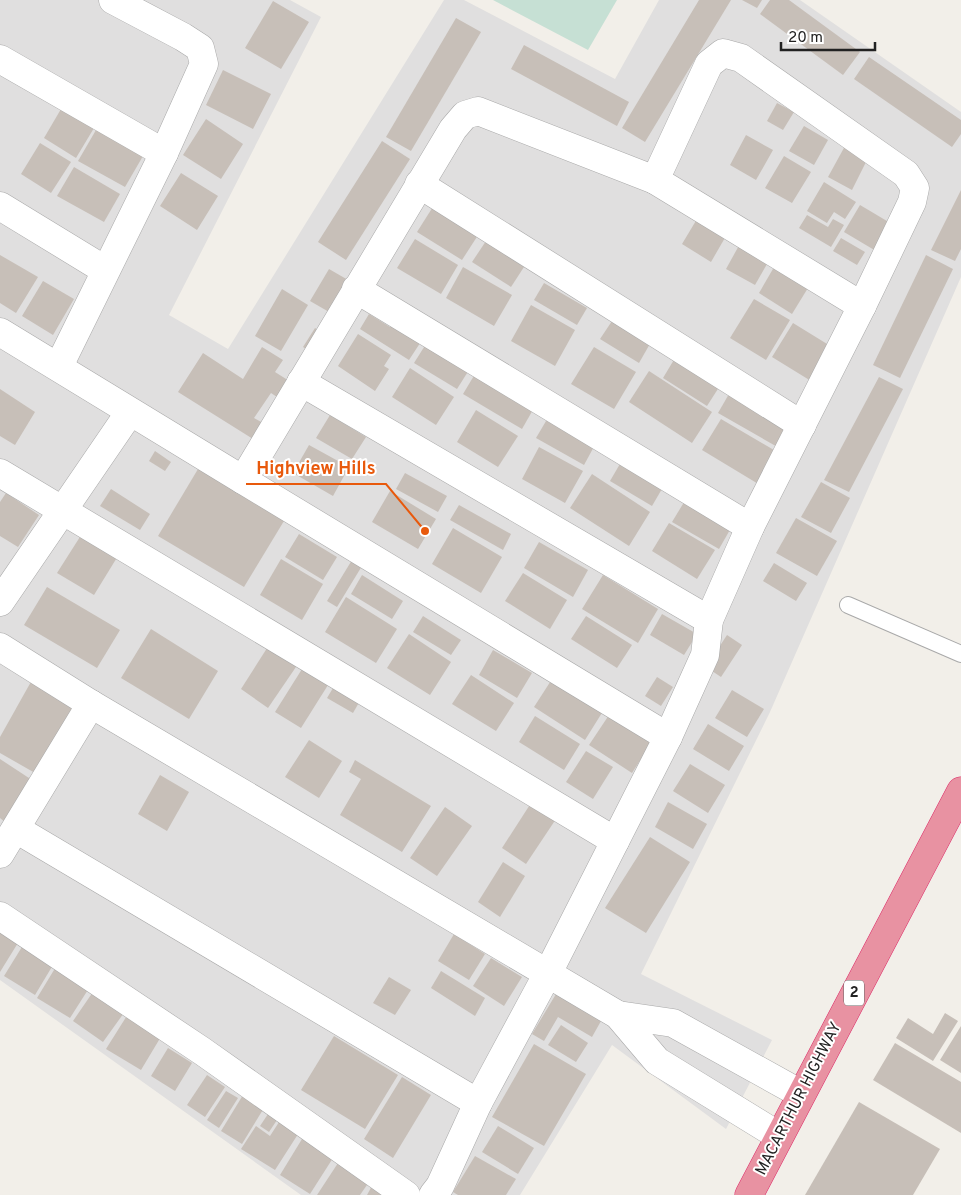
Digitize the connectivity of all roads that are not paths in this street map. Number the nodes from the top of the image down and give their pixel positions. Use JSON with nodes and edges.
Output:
{"nodes":[{"id":1,"x":113,"y":0,"type":"edge"},
{"id":2,"x":0,"y":59,"type":"edge"},
{"id":3,"x":164,"y":153,"type":"junction"},
{"id":4,"x":655,"y":180,"type":"junction"},
{"id":5,"x":419,"y":184,"type":"junction"},
{"id":6,"x":0,"y":206,"type":"edge"},
{"id":7,"x":105,"y":270,"type":"junction"},
{"id":8,"x":356,"y":289,"type":"junction"},
{"id":9,"x":862,"y":306,"type":"junction"},
{"id":10,"x":0,"y":332,"type":"edge"},
{"id":11,"x":59,"y":366,"type":"junction"},
{"id":12,"x":301,"y":382,"type":"junction"},
{"id":13,"x":130,"y":412,"type":"junction"},
{"id":14,"x":802,"y":425,"type":"junction"},
{"id":15,"x":0,"y":473,"type":"edge"},
{"id":16,"x":243,"y":480,"type":"junction"},
{"id":17,"x":62,"y":510,"type":"junction"},
{"id":18,"x":750,"y":527,"type":"junction"},
{"id":19,"x":0,"y":602,"type":"edge"},
{"id":20,"x":848,"y":605,"type":"dead end"},
{"id":21,"x":709,"y":620,"type":"junction"},
{"id":22,"x":0,"y":647,"type":"edge"},
{"id":23,"x":961,"y":654,"type":"edge"},
{"id":24,"x":91,"y":704,"type":"junction"},
{"id":25,"x":668,"y":737,"type":"junction"},
{"id":26,"x":961,"y":791,"type":"edge"},
{"id":27,"x":16,"y":829,"type":"junction"},
{"id":28,"x":615,"y":841,"type":"junction"},
{"id":29,"x":0,"y":854,"type":"edge"},
{"id":30,"x":0,"y":916,"type":"edge"},
{"id":31,"x":548,"y":972,"type":"junction"},
{"id":32,"x":618,"y":1015,"type":"junction"},
{"id":33,"x":801,"y":1094,"type":"junction"},
{"id":34,"x":478,"y":1103,"type":"junction"},
{"id":35,"x":779,"y":1136,"type":"junction"},
{"id":36,"x":406,"y":1195,"type":"edge"},
{"id":37,"x":433,"y":1195,"type":"edge"},
{"id":38,"x":749,"y":1195,"type":"edge"}],
"edges":[{"from":1,"to":3,"type":"street"},
{"from":2,"to":3,"type":"street"},
{"from":3,"to":7,"type":"street"},
{"from":4,"to":5,"type":"street"},
{"from":4,"to":9,"type":"street"},
{"from":4,"to":9,"type":"street"},
{"from":5,"to":8,"type":"street"},
{"from":5,"to":14,"type":"street"},
{"from":6,"to":7,"type":"street"},
{"from":7,"to":11,"type":"street"},
{"from":8,"to":12,"type":"street"},
{"from":8,"to":18,"type":"street"},
{"from":9,"to":14,"type":"street"},
{"from":10,"to":11,"type":"street"},
{"from":11,"to":13,"type":"street"},
{"from":12,"to":16,"type":"street"},
{"from":12,"to":21,"type":"street"},
{"from":13,"to":16,"type":"street"},
{"from":13,"to":17,"type":"street"},
{"from":14,"to":18,"type":"street"},
{"from":15,"to":17,"type":"street"},
{"from":16,"to":25,"type":"street"},
{"from":17,"to":19,"type":"street"},
{"from":17,"to":28,"type":"street"},
{"from":18,"to":21,"type":"street"},
{"from":20,"to":23,"type":"lane"},
{"from":21,"to":25,"type":"street"},
{"from":22,"to":24,"type":"street"},
{"from":24,"to":27,"type":"street"},
{"from":24,"to":31,"type":"street"},
{"from":25,"to":28,"type":"street"},
{"from":26,"to":33,"type":"highway","name":"MACARTHUR HIGHWAY","number":"2"},
{"from":27,"to":29,"type":"street"},
{"from":27,"to":34,"type":"street"},
{"from":28,"to":31,"type":"street"},
{"from":30,"to":36,"type":"street"},
{"from":31,"to":32,"type":"street"},
{"from":31,"to":34,"type":"street"},
{"from":32,"to":33,"type":"street"},
{"from":32,"to":35,"type":"street"},
{"from":33,"to":35,"type":"highway","name":"MACARTHUR HIGHWAY","number":"2"},
{"from":34,"to":37,"type":"street"},
{"from":35,"to":38,"type":"highway","name":"MACARTHUR HIGHWAY","number":"2"}]}
